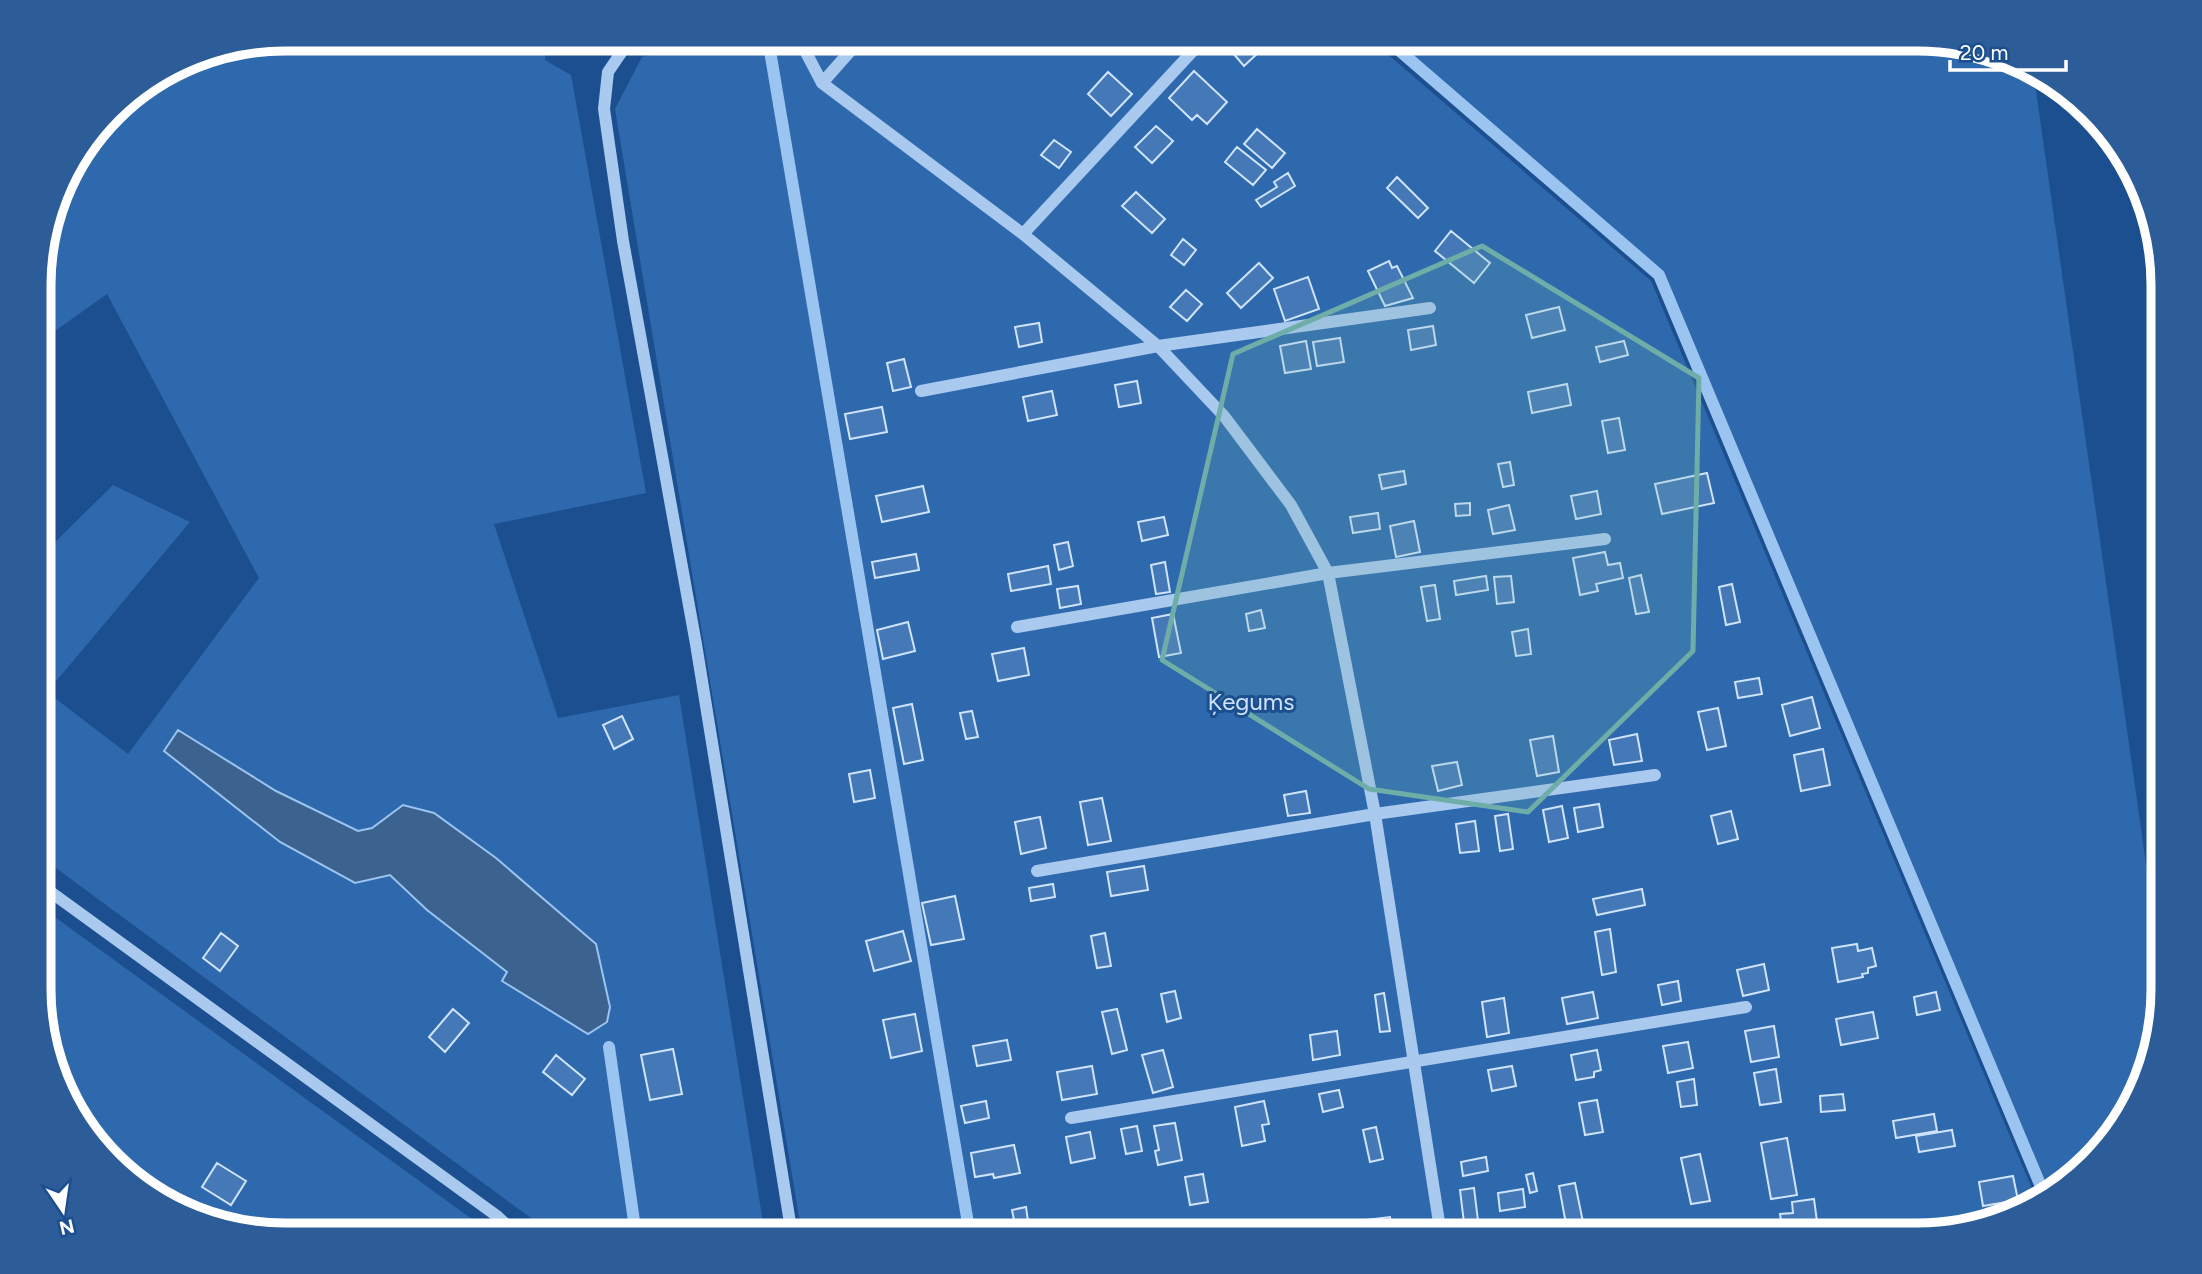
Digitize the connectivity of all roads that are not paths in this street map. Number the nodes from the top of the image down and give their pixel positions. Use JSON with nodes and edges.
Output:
{"nodes":[{"id":1,"x":622,"y":51,"type":"edge"},
{"id":2,"x":806,"y":51,"type":"edge"},
{"id":3,"x":850,"y":51,"type":"edge"},
{"id":4,"x":1192,"y":51,"type":"edge"},
{"id":5,"x":822,"y":83,"type":"junction"},
{"id":6,"x":1023,"y":234,"type":"junction"},
{"id":7,"x":1430,"y":308,"type":"dead end"},
{"id":8,"x":1158,"y":346,"type":"junction"},
{"id":9,"x":921,"y":391,"type":"dead end"},
{"id":10,"x":1605,"y":539,"type":"dead end"},
{"id":11,"x":1328,"y":573,"type":"junction"},
{"id":12,"x":1017,"y":627,"type":"dead end"},
{"id":13,"x":1655,"y":775,"type":"dead end"},
{"id":14,"x":1375,"y":814,"type":"junction"},
{"id":15,"x":1037,"y":871,"type":"dead end"},
{"id":16,"x":51,"y":893,"type":"edge"},
{"id":17,"x":1746,"y":1007,"type":"dead end"},
{"id":18,"x":1413,"y":1060,"type":"junction"},
{"id":19,"x":1071,"y":1118,"type":"dead end"},
{"id":20,"x":504,"y":1223,"type":"edge"},
{"id":21,"x":790,"y":1223,"type":"edge"},
{"id":22,"x":1439,"y":1223,"type":"edge"}],
"edges":[{"from":1,"to":21,"type":"street"},
{"from":2,"to":5,"type":"street"},
{"from":3,"to":5,"type":"street"},
{"from":4,"to":6,"type":"street"},
{"from":5,"to":6,"type":"street"},
{"from":6,"to":8,"type":"street"},
{"from":7,"to":8,"type":"street"},
{"from":8,"to":9,"type":"street"},
{"from":8,"to":11,"type":"street"},
{"from":10,"to":11,"type":"street"},
{"from":11,"to":12,"type":"street"},
{"from":11,"to":14,"type":"street"},
{"from":13,"to":14,"type":"street"},
{"from":14,"to":15,"type":"street"},
{"from":14,"to":18,"type":"street"},
{"from":16,"to":20,"type":"street"},
{"from":17,"to":18,"type":"street"},
{"from":18,"to":19,"type":"street"},
{"from":18,"to":22,"type":"street"}]}
